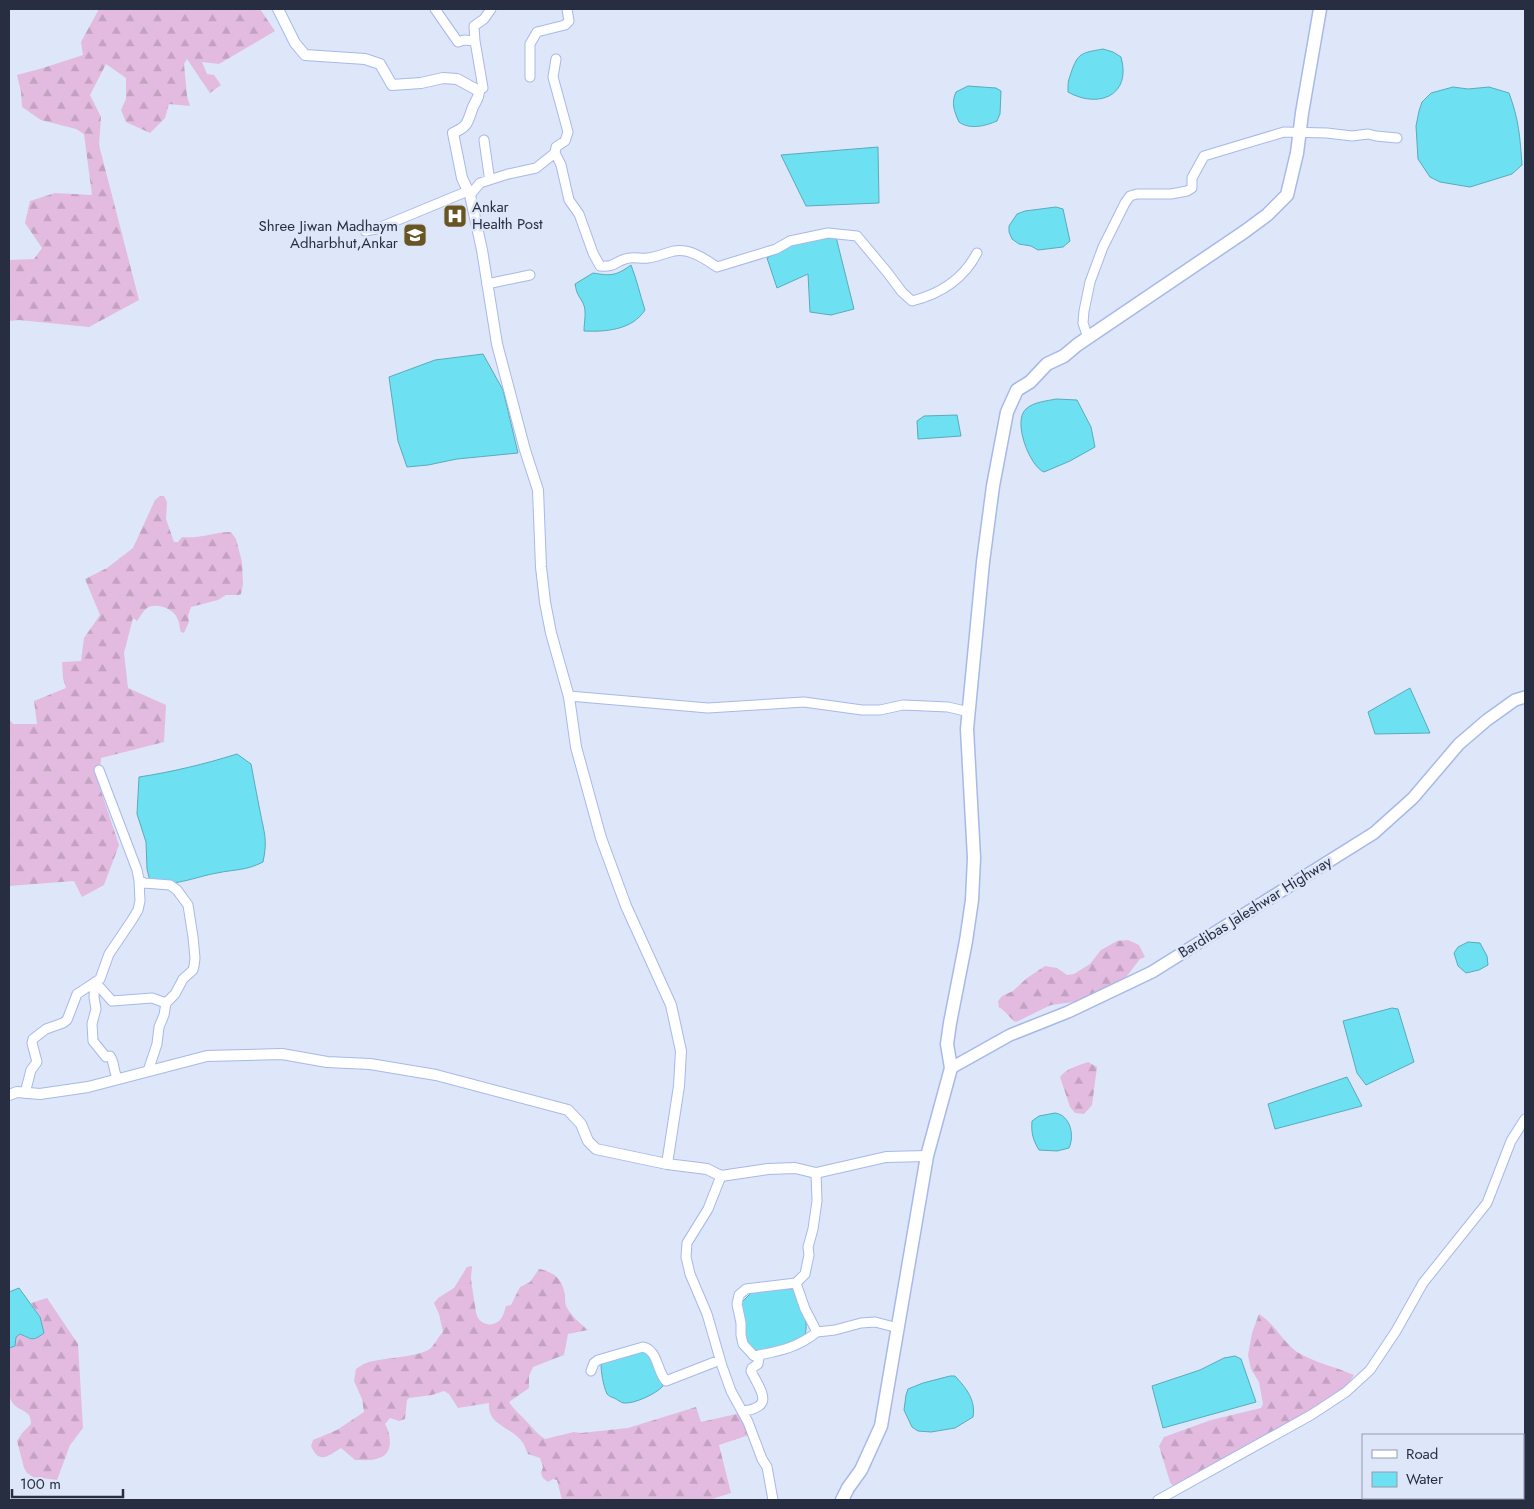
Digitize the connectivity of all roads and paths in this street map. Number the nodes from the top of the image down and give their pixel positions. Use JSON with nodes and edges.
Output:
{"nodes":[{"id":1,"x":278,"y":9,"type":"edge"},
{"id":2,"x":435,"y":9,"type":"edge"},
{"id":3,"x":491,"y":9,"type":"edge"},
{"id":4,"x":567,"y":9,"type":"edge"},
{"id":5,"x":1320,"y":9,"type":"edge"},
{"id":6,"x":475,"y":42,"type":"junction"},
{"id":7,"x":556,"y":59,"type":"dead end"},
{"id":8,"x":530,"y":76,"type":"dead end"},
{"id":9,"x":483,"y":88,"type":"dead end"},
{"id":10,"x":1300,"y":133,"type":"junction"},
{"id":11,"x":1397,"y":138,"type":"dead end"},
{"id":12,"x":484,"y":140,"type":"dead end"},
{"id":13,"x":555,"y":153,"type":"junction"},
{"id":14,"x":492,"y":179,"type":"junction"},
{"id":15,"x":469,"y":193,"type":"junction"},
{"id":16,"x":364,"y":231,"type":"dead end"},
{"id":17,"x":976,"y":254,"type":"dead end"},
{"id":18,"x":530,"y":275,"type":"dead end"},
{"id":19,"x":487,"y":284,"type":"junction"},
{"id":20,"x":1088,"y":338,"type":"junction"},
{"id":21,"x":569,"y":696,"type":"junction"},
{"id":22,"x":1525,"y":697,"type":"edge"},
{"id":23,"x":969,"y":712,"type":"junction"},
{"id":24,"x":99,"y":770,"type":"dead end"},
{"id":25,"x":139,"y":880,"type":"junction"},
{"id":26,"x":95,"y":982,"type":"junction"},
{"id":27,"x":166,"y":1003,"type":"junction"},
{"id":28,"x":951,"y":1068,"type":"junction"},
{"id":29,"x":148,"y":1071,"type":"junction"},
{"id":30,"x":118,"y":1079,"type":"junction"},
{"id":31,"x":25,"y":1093,"type":"junction"},
{"id":32,"x":9,"y":1095,"type":"edge"},
{"id":33,"x":1525,"y":1119,"type":"edge"},
{"id":34,"x":927,"y":1156,"type":"junction"},
{"id":35,"x":667,"y":1164,"type":"junction"},
{"id":36,"x":816,"y":1173,"type":"junction"},
{"id":37,"x":720,"y":1176,"type":"junction"},
{"id":38,"x":796,"y":1283,"type":"junction"},
{"id":39,"x":898,"y":1328,"type":"junction"},
{"id":40,"x":817,"y":1332,"type":"junction"},
{"id":41,"x":759,"y":1356,"type":"junction"},
{"id":42,"x":720,"y":1360,"type":"junction"},
{"id":43,"x":591,"y":1371,"type":"dead end"},
{"id":44,"x":743,"y":1411,"type":"junction"},
{"id":45,"x":773,"y":1500,"type":"edge"},
{"id":46,"x":842,"y":1500,"type":"edge"},
{"id":47,"x":1158,"y":1500,"type":"edge"}],
"edges":[{"from":1,"to":15,"type":"street"},
{"from":2,"to":6,"type":"street"},
{"from":3,"to":6,"type":"street"},
{"from":4,"to":8,"type":"street"},
{"from":5,"to":10,"type":"main road"},
{"from":6,"to":9,"type":"street"},
{"from":7,"to":13,"type":"street"},
{"from":10,"to":11,"type":"street"},
{"from":10,"to":20,"type":"main road"},
{"from":10,"to":20,"type":"street"},
{"from":12,"to":14,"type":"street"},
{"from":13,"to":14,"type":"street"},
{"from":13,"to":17,"type":"street"},
{"from":14,"to":15,"type":"street"},
{"from":15,"to":16,"type":"street"},
{"from":15,"to":19,"type":"street"},
{"from":18,"to":19,"type":"street"},
{"from":19,"to":21,"type":"street"},
{"from":20,"to":23,"type":"main road"},
{"from":21,"to":23,"type":"street"},
{"from":21,"to":35,"type":"street"},
{"from":22,"to":28,"type":"main road","name":"Bardibas Jaleshwar Highway"},
{"from":23,"to":28,"type":"main road"},
{"from":24,"to":25,"type":"street"},
{"from":25,"to":26,"type":"street"},
{"from":25,"to":27,"type":"street"},
{"from":26,"to":27,"type":"street"},
{"from":26,"to":30,"type":"street"},
{"from":26,"to":31,"type":"street"},
{"from":27,"to":29,"type":"street"},
{"from":28,"to":34,"type":"main road"},
{"from":29,"to":30,"type":"street"},
{"from":29,"to":35,"type":"street"},
{"from":30,"to":31,"type":"street"},
{"from":31,"to":32,"type":"street"},
{"from":33,"to":47,"type":"street"},
{"from":34,"to":36,"type":"street"},
{"from":34,"to":39,"type":"main road"},
{"from":35,"to":37,"type":"street"},
{"from":36,"to":37,"type":"street"},
{"from":36,"to":38,"type":"street"},
{"from":37,"to":42,"type":"street"},
{"from":38,"to":40,"type":"street"},
{"from":38,"to":41,"type":"street"},
{"from":39,"to":40,"type":"street"},
{"from":39,"to":46,"type":"main road"},
{"from":40,"to":41,"type":"street"},
{"from":41,"to":44,"type":"street"},
{"from":42,"to":43,"type":"street"},
{"from":42,"to":44,"type":"street"},
{"from":44,"to":45,"type":"street"}]}
